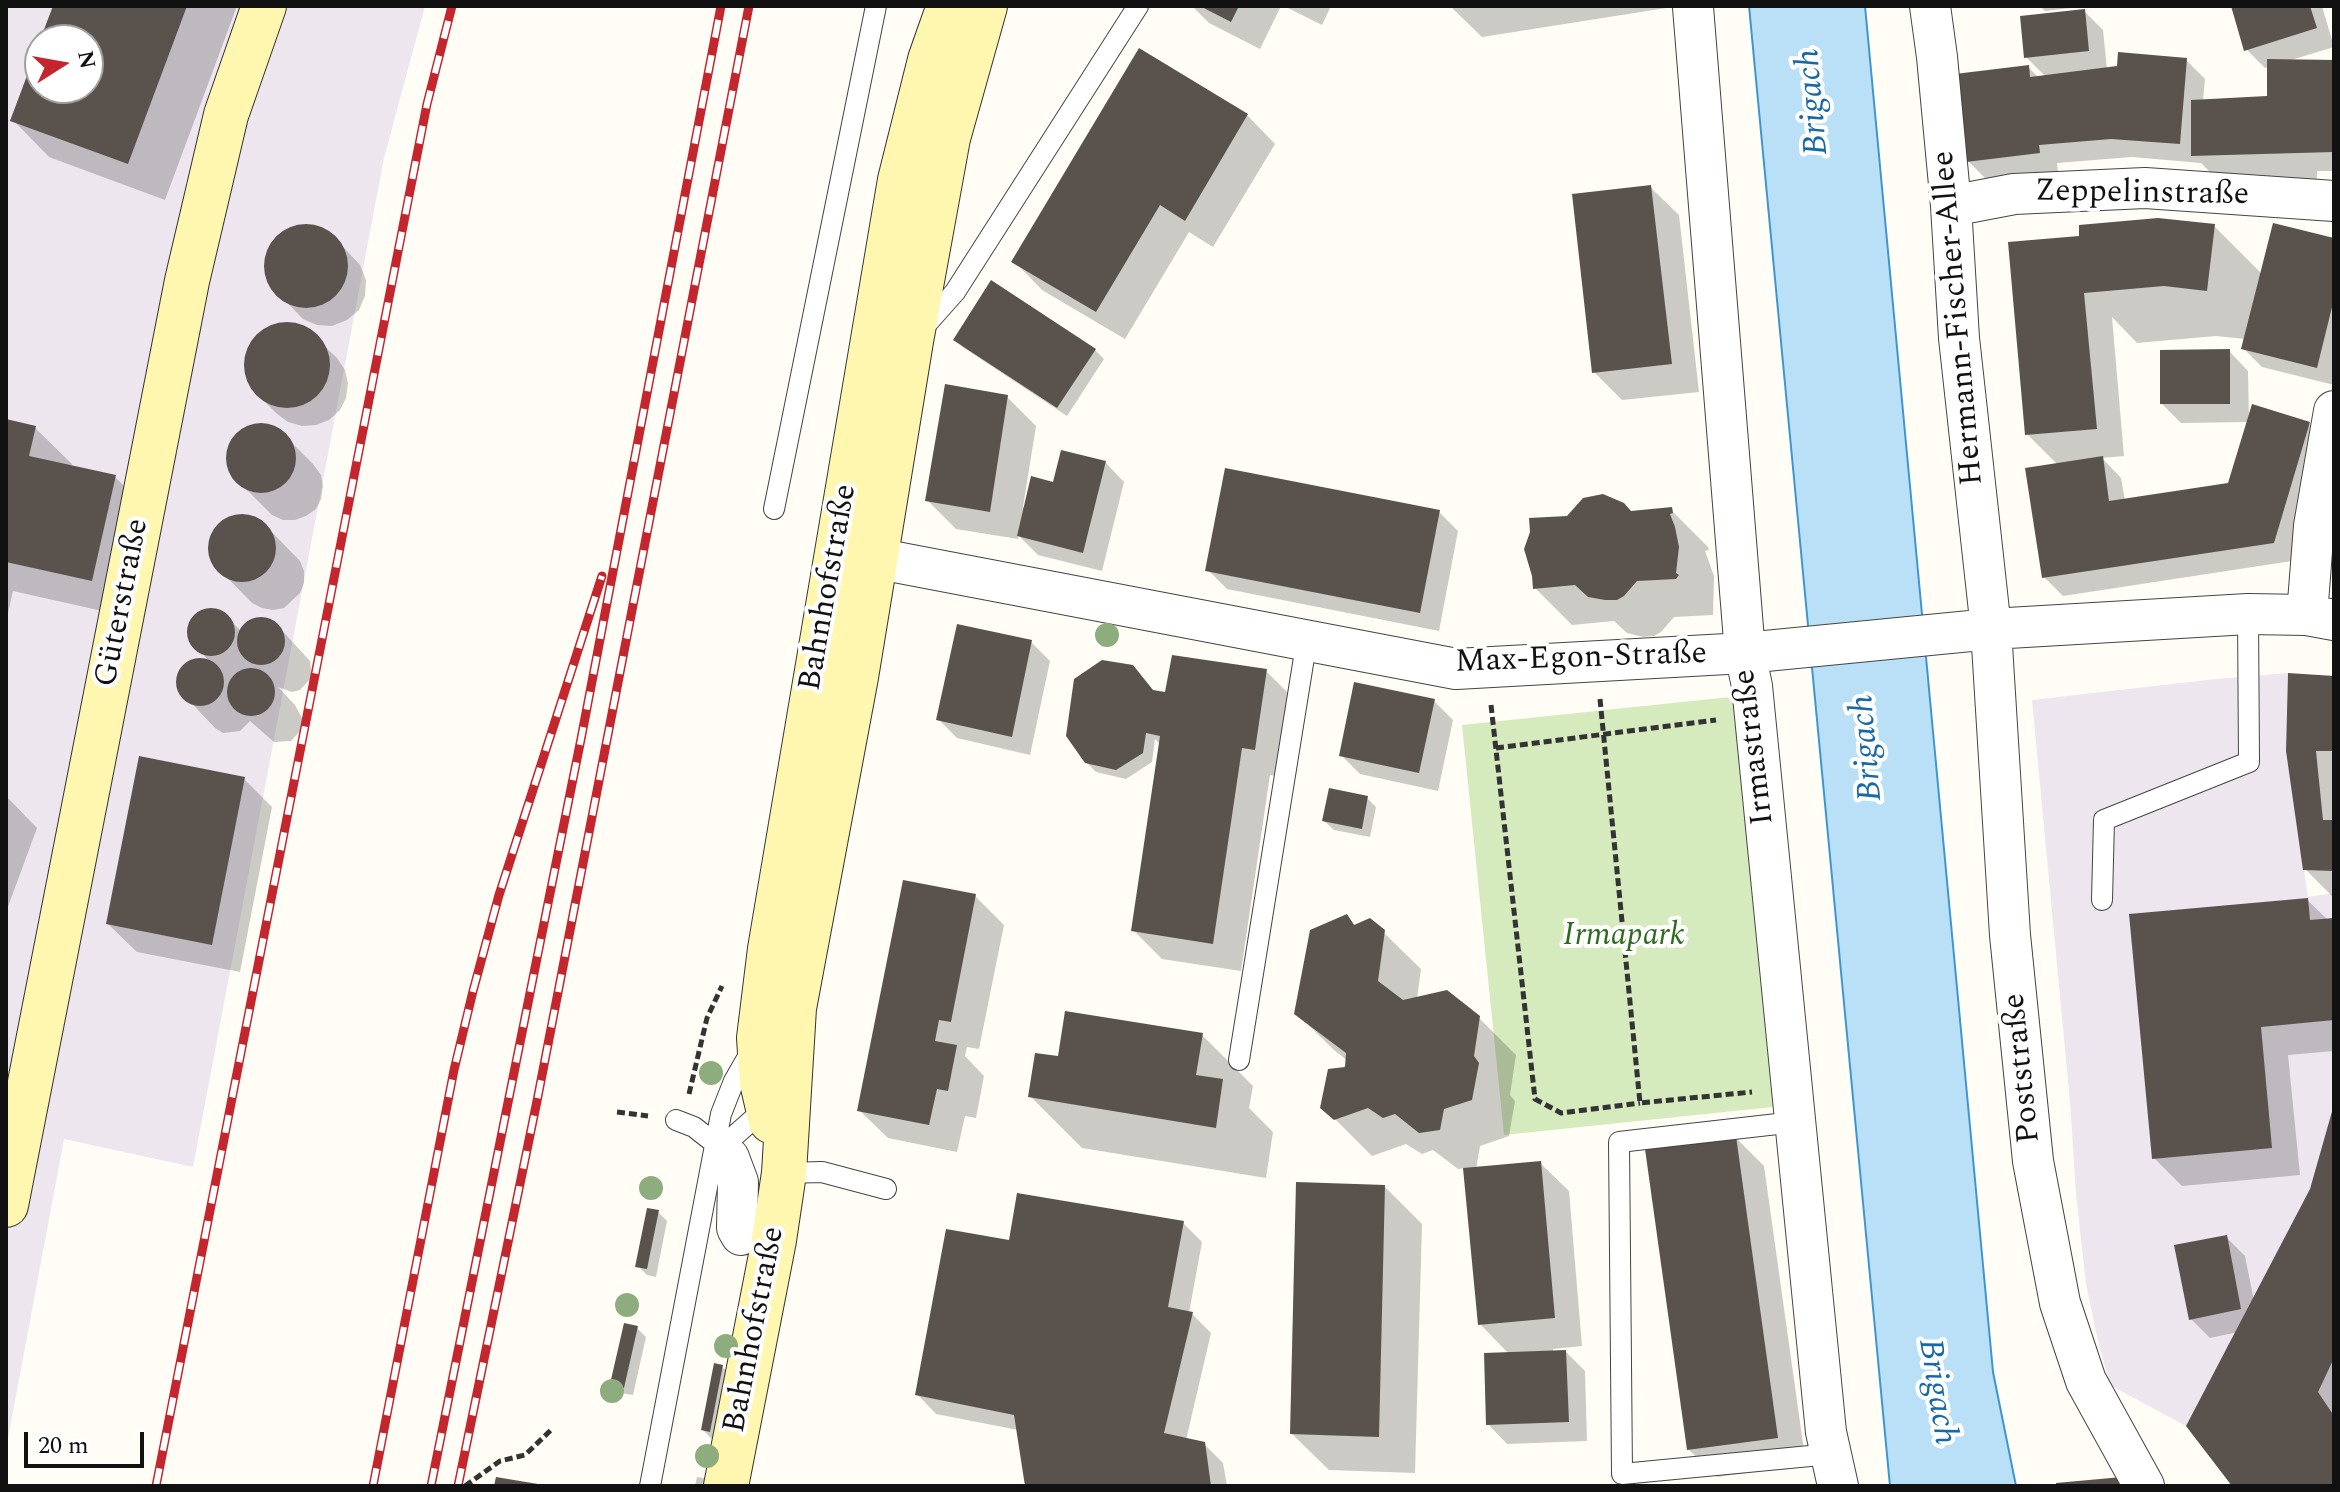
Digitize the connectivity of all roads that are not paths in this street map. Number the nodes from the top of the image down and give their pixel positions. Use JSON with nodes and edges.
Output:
{"nodes":[{"id":1,"x":264,"y":6,"type":"edge"},
{"id":2,"x":876,"y":6,"type":"edge"},
{"id":3,"x":1138,"y":6,"type":"edge"},
{"id":4,"x":1930,"y":6,"type":"edge"},
{"id":5,"x":1693,"y":7,"type":"edge"},
{"id":6,"x":962,"y":17,"type":"edge"},
{"id":7,"x":2334,"y":201,"type":"edge"},
{"id":8,"x":1951,"y":206,"type":"junction"},
{"id":9,"x":911,"y":341,"type":"junction"},
{"id":10,"x":2334,"y":411,"type":"edge"},
{"id":11,"x":774,"y":509,"type":"dead end"},
{"id":12,"x":856,"y":555,"type":"junction"},
{"id":13,"x":2248,"y":614,"type":"junction"},
{"id":14,"x":2320,"y":617,"type":"edge"},
{"id":15,"x":1991,"y":629,"type":"junction"},
{"id":16,"x":1307,"y":639,"type":"junction"},
{"id":17,"x":1745,"y":653,"type":"junction"},
{"id":18,"x":2102,"y":900,"type":"dead end"},
{"id":19,"x":759,"y":1038,"type":"junction"},
{"id":20,"x":1239,"y":1060,"type":"dead end"},
{"id":21,"x":779,"y":1096,"type":"junction"},
{"id":22,"x":1793,"y":1105,"type":"junction"},
{"id":23,"x":676,"y":1120,"type":"road end"},
{"id":24,"x":720,"y":1151,"type":"junction"},
{"id":25,"x":784,"y":1173,"type":"junction"},
{"id":26,"x":886,"y":1189,"type":"dead end"},
{"id":27,"x":6,"y":1205,"type":"edge"},
{"id":28,"x":741,"y":1235,"type":"dead end"},
{"id":29,"x":1834,"y":1470,"type":"edge"},
{"id":30,"x":650,"y":1486,"type":"edge"},
{"id":31,"x":726,"y":1486,"type":"edge"},
{"id":32,"x":2144,"y":1486,"type":"edge"}],
"edges":[{"from":1,"to":27,"type":"main road","name":"Güterstraße"},
{"from":2,"to":11,"type":"lane"},
{"from":3,"to":9,"type":"lane"},
{"from":4,"to":8,"type":"street","name":"Hermann-Fischer-Allee"},
{"from":5,"to":17,"type":"street","name":"Irmastraße"},
{"from":6,"to":9,"type":"main road","name":"Bahnhofstraße"},
{"from":6,"to":12,"type":"main road","name":"Bahnhofstraße"},
{"from":7,"to":8,"type":"street","name":"Zeppelinstraße"},
{"from":8,"to":15,"type":"street","name":"Hermann-Fischer-Allee"},
{"from":9,"to":12,"type":"main road","name":"Bahnhofstraße"},
{"from":10,"to":14,"type":"street"},
{"from":12,"to":16,"type":"street","name":"Max-Egon-Straße"},
{"from":12,"to":19,"type":"main road","name":"Bahnhofstraße"},
{"from":12,"to":21,"type":"main road","name":"Bahnhofstraße"},
{"from":13,"to":14,"type":"street","name":"Max-Egon-Straße"},
{"from":13,"to":15,"type":"street","name":"Max-Egon-Straße"},
{"from":13,"to":18,"type":"lane"},
{"from":15,"to":17,"type":"street","name":"Max-Egon-Straße"},
{"from":15,"to":32,"type":"street","name":"Poststraße"},
{"from":16,"to":17,"type":"street","name":"Max-Egon-Straße"},
{"from":16,"to":20,"type":"lane"},
{"from":17,"to":22,"type":"street","name":"Irmastraße"},
{"from":19,"to":21,"type":"main road","name":"Bahnhofstraße"},
{"from":19,"to":24,"type":"lane"},
{"from":21,"to":24,"type":"lane"},
{"from":21,"to":25,"type":"main road","name":"Bahnhofstraße"},
{"from":22,"to":29,"type":"street","name":"Irmastraße"},
{"from":22,"to":29,"type":"lane"},
{"from":23,"to":24,"type":"lane"},
{"from":24,"to":28,"type":"street"},
{"from":24,"to":30,"type":"lane"},
{"from":25,"to":26,"type":"lane"},
{"from":25,"to":31,"type":"main road","name":"Bahnhofstraße"}]}
